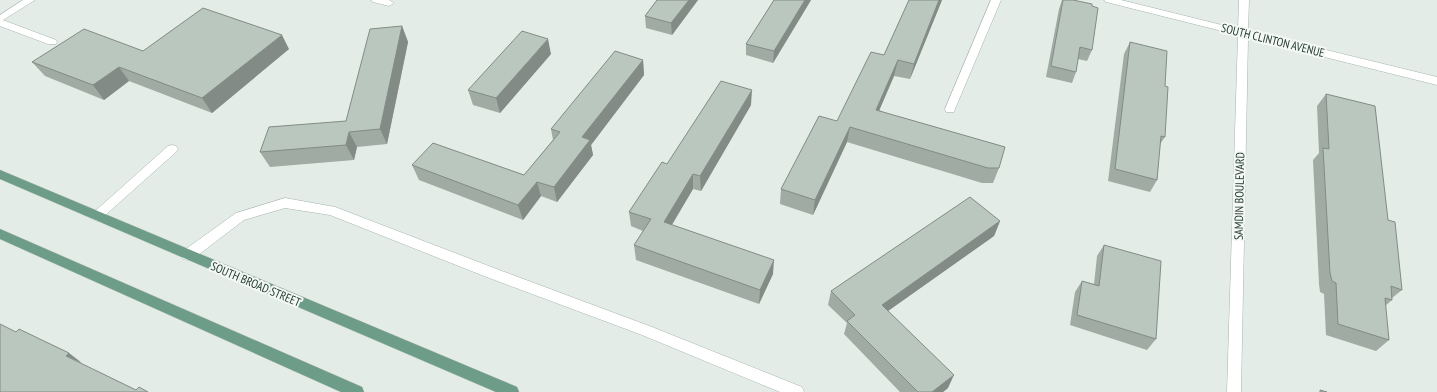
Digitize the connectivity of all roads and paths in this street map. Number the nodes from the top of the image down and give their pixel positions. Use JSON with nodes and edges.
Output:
{"nodes":[{"id":1,"x":30,"y":0,"type":"edge"},
{"id":2,"x":376,"y":0,"type":"edge"},
{"id":3,"x":996,"y":0,"type":"edge"},
{"id":4,"x":1109,"y":0,"type":"edge"},
{"id":5,"x":1244,"y":0,"type":"edge"},
{"id":6,"x":389,"y":4,"type":"dead end"},
{"id":7,"x":0,"y":19,"type":"edge"},
{"id":8,"x":0,"y":22,"type":"edge"},
{"id":9,"x":1243,"y":33,"type":"junction"},
{"id":10,"x":52,"y":42,"type":"dead end"},
{"id":11,"x":1437,"y":81,"type":"edge"},
{"id":12,"x":950,"y":108,"type":"dead end"},
{"id":13,"x":172,"y":149,"type":"dead end"},
{"id":14,"x":0,"y":174,"type":"edge"},
{"id":15,"x":97,"y":216,"type":"junction"},
{"id":16,"x":0,"y":234,"type":"edge"},
{"id":17,"x":188,"y":255,"type":"junction"},
{"id":18,"x":337,"y":388,"type":"edge"},
{"id":19,"x":357,"y":392,"type":"edge"},
{"id":20,"x":512,"y":392,"type":"edge"},
{"id":21,"x":797,"y":392,"type":"edge"},
{"id":22,"x":1234,"y":392,"type":"edge"}],
"edges":[{"from":1,"to":7,"type":"street"},
{"from":2,"to":6,"type":"street"},
{"from":3,"to":12,"type":"street"},
{"from":4,"to":9,"type":"street","name":"SOUTH CLINTON AVENUE"},
{"from":5,"to":9,"type":"street","name":"SAMDIN BOULEVARD"},
{"from":8,"to":10,"type":"street"},
{"from":9,"to":11,"type":"street","name":"SOUTH CLINTON AVENUE"},
{"from":9,"to":22,"type":"street","name":"SAMDIN BOULEVARD"},
{"from":13,"to":15,"type":"street"},
{"from":14,"to":15,"type":"main road","name":"SOUTH BROAD STREET"},
{"from":15,"to":17,"type":"main road","name":"SOUTH BROAD STREET"},
{"from":16,"to":18,"type":"main road"},
{"from":17,"to":20,"type":"main road","name":"SOUTH BROAD STREET"},
{"from":17,"to":21,"type":"street"},
{"from":18,"to":19,"type":"main road"}]}
